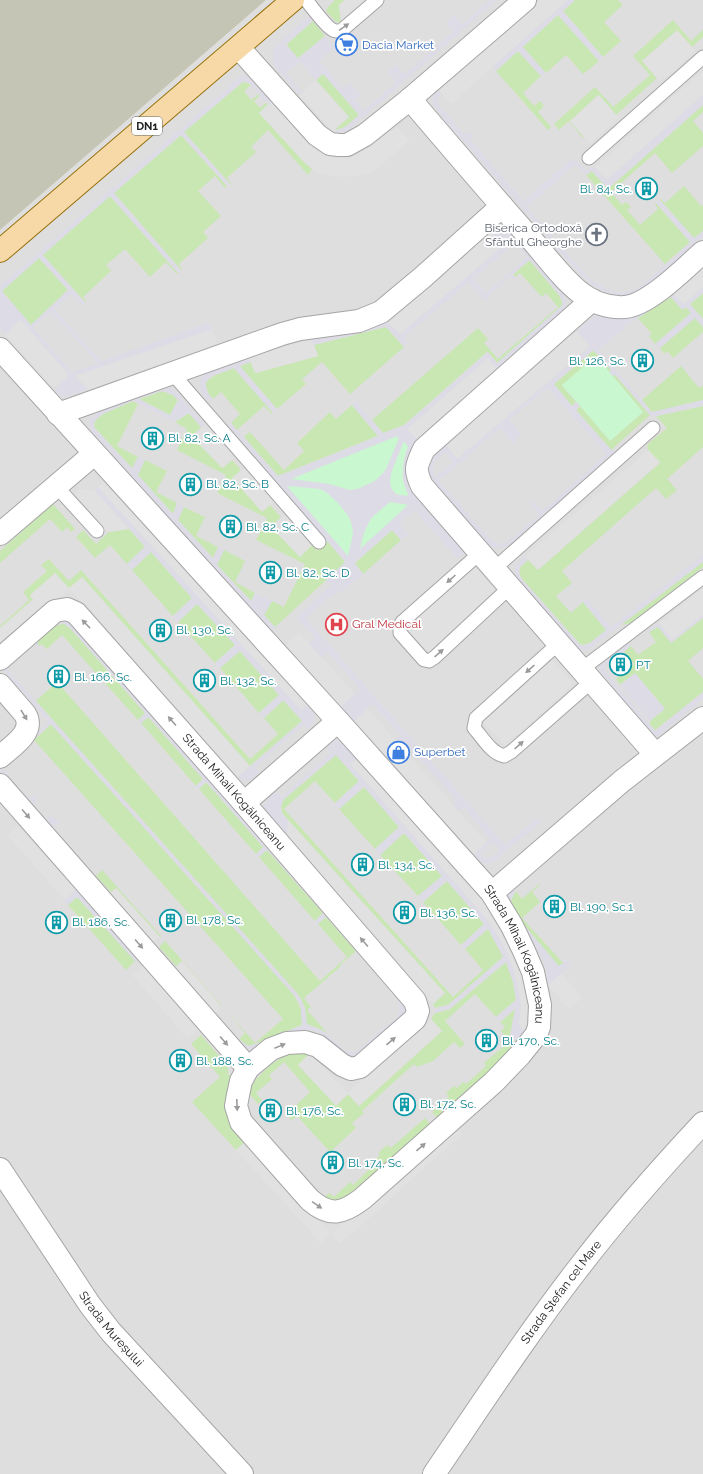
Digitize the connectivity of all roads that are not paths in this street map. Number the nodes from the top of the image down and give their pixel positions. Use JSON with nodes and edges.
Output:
{"nodes":[{"id":1,"x":293,"y":0,"type":"edge"},
{"id":2,"x":306,"y":0,"type":"edge"},
{"id":3,"x":377,"y":0,"type":"edge"},
{"id":4,"x":525,"y":0,"type":"edge"},
{"id":5,"x":239,"y":48,"type":"junction"},
{"id":6,"x":703,"y":57,"type":"edge"},
{"id":7,"x":410,"y":99,"type":"junction"},
{"id":8,"x":589,"y":158,"type":"dead end"},
{"id":9,"x":502,"y":206,"type":"junction"},
{"id":10,"x":0,"y":251,"type":"edge"},
{"id":11,"x":703,"y":252,"type":"edge"},
{"id":12,"x":592,"y":300,"type":"junction"},
{"id":13,"x":0,"y":349,"type":"edge"},
{"id":14,"x":172,"y":373,"type":"junction"},
{"id":15,"x":58,"y":414,"type":"junction"},
{"id":16,"x":652,"y":428,"type":"dead end"},
{"id":17,"x":94,"y":454,"type":"junction"},
{"id":18,"x":56,"y":486,"type":"junction"},
{"id":19,"x":97,"y":531,"type":"dead end"},
{"id":20,"x":0,"y":534,"type":"edge"},
{"id":21,"x":319,"y":542,"type":"dead end"},
{"id":22,"x":480,"y":553,"type":"junction"},
{"id":23,"x":494,"y":569,"type":"junction"},
{"id":24,"x":703,"y":577,"type":"edge"},
{"id":25,"x":510,"y":587,"type":"junction"},
{"id":26,"x":559,"y":643,"type":"junction"},
{"id":27,"x":0,"y":659,"type":"edge"},
{"id":28,"x":587,"y":675,"type":"junction"},
{"id":29,"x":0,"y":685,"type":"edge"},
{"id":30,"x":703,"y":718,"type":"edge"},
{"id":31,"x":338,"y":721,"type":"junction"},
{"id":32,"x":655,"y":754,"type":"junction"},
{"id":33,"x":0,"y":757,"type":"edge"},
{"id":34,"x":0,"y":785,"type":"edge"},
{"id":35,"x":244,"y":803,"type":"junction"},
{"id":36,"x":492,"y":893,"type":"junction"},
{"id":37,"x":248,"y":1068,"type":"junction"},
{"id":38,"x":703,"y":1123,"type":"edge"},
{"id":39,"x":0,"y":1169,"type":"edge"},
{"id":40,"x":242,"y":1474,"type":"edge"},
{"id":41,"x":434,"y":1474,"type":"edge"}],
"edges":[{"from":1,"to":5,"type":"main road","number":"DN1"},
{"from":2,"to":3,"type":"lane","one_way":true},
{"from":4,"to":7,"type":"street"},
{"from":5,"to":7,"type":"street"},
{"from":5,"to":10,"type":"main road","number":"DN1"},
{"from":6,"to":8,"type":"lane"},
{"from":7,"to":9,"type":"street"},
{"from":9,"to":12,"type":"street"},
{"from":9,"to":14,"type":"street"},
{"from":11,"to":12,"type":"street"},
{"from":12,"to":22,"type":"street"},
{"from":13,"to":15,"type":"street","name":"Strada Mihail Kogălniceanu"},
{"from":14,"to":15,"type":"street"},
{"from":14,"to":21,"type":"lane"},
{"from":15,"to":17,"type":"street","name":"Strada Mihail Kogălniceanu"},
{"from":16,"to":23,"type":"lane"},
{"from":17,"to":18,"type":"street"},
{"from":17,"to":31,"type":"street","name":"Strada Mihail Kogălniceanu"},
{"from":18,"to":19,"type":"lane"},
{"from":18,"to":20,"type":"street"},
{"from":22,"to":23,"type":"street"},
{"from":22,"to":25,"type":"lane","one_way":true},
{"from":23,"to":25,"type":"street"},
{"from":24,"to":28,"type":"lane"},
{"from":25,"to":26,"type":"street"},
{"from":26,"to":28,"type":"street"},
{"from":26,"to":28,"type":"lane","one_way":true},
{"from":35,"to":27,"type":"street","name":"Strada Mihail Kogălniceanu","one_way":true},
{"from":28,"to":32,"type":"street"},
{"from":29,"to":33,"type":"street","one_way":true},
{"from":30,"to":32,"type":"street"},
{"from":31,"to":35,"type":"street"},
{"from":31,"to":36,"type":"street","name":"Strada Mihail Kogălniceanu"},
{"from":32,"to":36,"type":"street"},
{"from":34,"to":37,"type":"street","one_way":true},
{"from":37,"to":35,"type":"street","name":"Strada Mihail Kogălniceanu","one_way":true},
{"from":37,"to":36,"type":"street","name":"Strada Mihail Kogălniceanu","one_way":true},
{"from":38,"to":41,"type":"street","name":"Strada Ștefan cel Mare"},
{"from":39,"to":40,"type":"street","name":"Strada Mureșului"}]}
